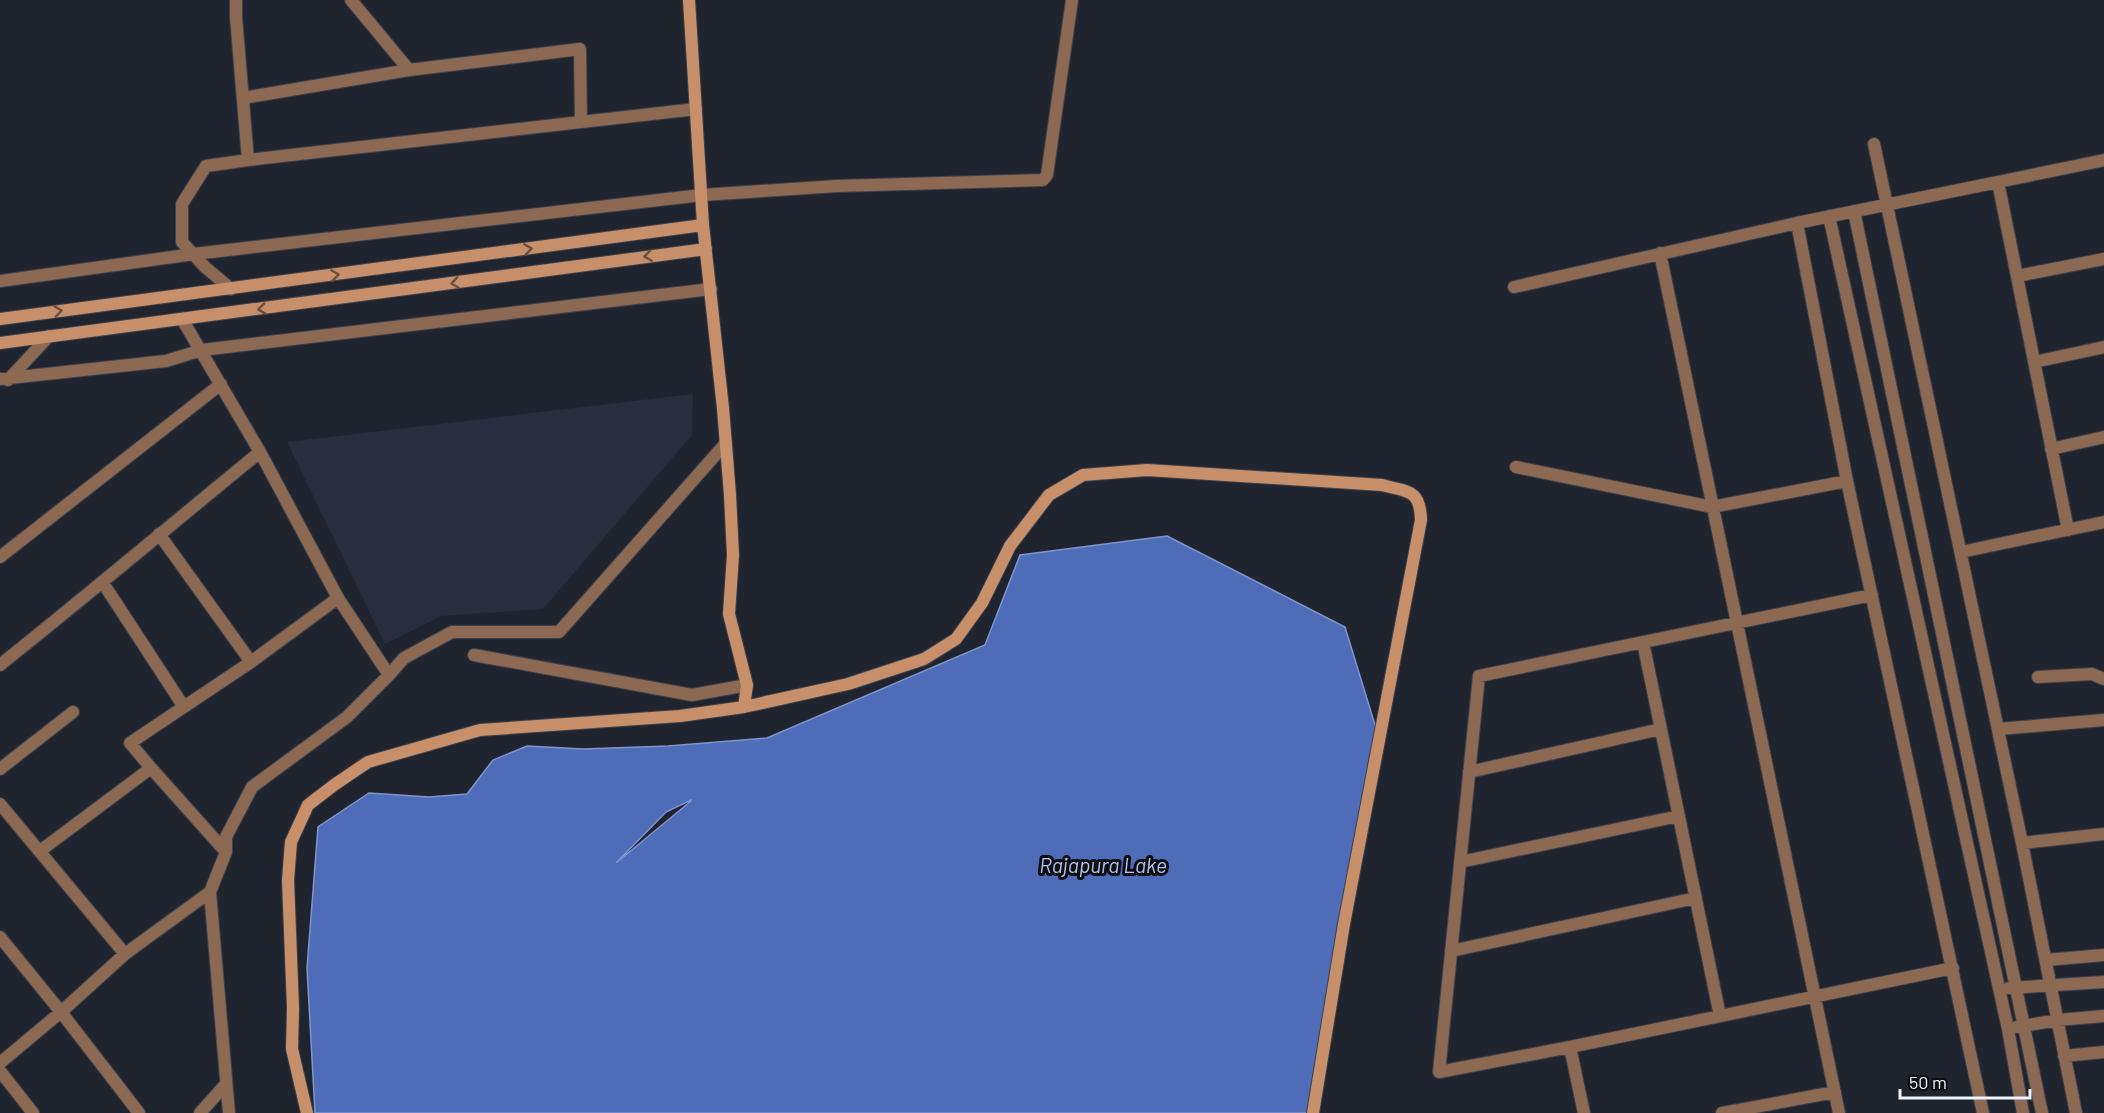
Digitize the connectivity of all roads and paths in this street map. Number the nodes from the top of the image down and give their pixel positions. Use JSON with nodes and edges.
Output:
{"nodes":[{"id":1,"x":236,"y":0,"type":"edge"},
{"id":2,"x":689,"y":0,"type":"edge"},
{"id":3,"x":1072,"y":0,"type":"edge"},
{"id":4,"x":358,"y":2,"type":"edge"},
{"id":5,"x":409,"y":70,"type":"junction"},
{"id":6,"x":243,"y":98,"type":"junction"},
{"id":7,"x":696,"y":109,"type":"junction"},
{"id":8,"x":581,"y":122,"type":"junction"},
{"id":9,"x":1874,"y":144,"type":"dead end"},
{"id":10,"x":248,"y":160,"type":"junction"},
{"id":11,"x":2104,"y":160,"type":"edge"},
{"id":12,"x":1998,"y":182,"type":"junction"},
{"id":13,"x":702,"y":195,"type":"junction"},
{"id":14,"x":1887,"y":204,"type":"junction"},
{"id":15,"x":1854,"y":211,"type":"junction"},
{"id":16,"x":1829,"y":216,"type":"junction"},
{"id":17,"x":1797,"y":223,"type":"junction"},
{"id":18,"x":703,"y":225,"type":"junction"},
{"id":19,"x":706,"y":249,"type":"junction"},
{"id":20,"x":1660,"y":253,"type":"junction"},
{"id":21,"x":194,"y":254,"type":"junction"},
{"id":22,"x":2104,"y":259,"type":"edge"},
{"id":23,"x":2016,"y":276,"type":"junction"},
{"id":24,"x":0,"y":281,"type":"edge"},
{"id":25,"x":1514,"y":287,"type":"dead end"},
{"id":26,"x":231,"y":288,"type":"junction"},
{"id":27,"x":711,"y":289,"type":"junction"},
{"id":28,"x":0,"y":319,"type":"edge"},
{"id":29,"x":182,"y":319,"type":"junction"},
{"id":30,"x":49,"y":336,"type":"junction"},
{"id":31,"x":0,"y":343,"type":"edge"},
{"id":32,"x":2104,"y":347,"type":"edge"},
{"id":33,"x":202,"y":350,"type":"junction"},
{"id":34,"x":2034,"y":362,"type":"junction"},
{"id":35,"x":5,"y":379,"type":"edge"},
{"id":36,"x":221,"y":384,"type":"junction"},
{"id":37,"x":0,"y":387,"type":"edge"},
{"id":38,"x":2104,"y":437,"type":"edge"},
{"id":39,"x":726,"y":442,"type":"junction"},
{"id":40,"x":2050,"y":448,"type":"junction"},
{"id":41,"x":260,"y":452,"type":"junction"},
{"id":42,"x":1516,"y":467,"type":"dead end"},
{"id":43,"x":1847,"y":481,"type":"junction"},
{"id":44,"x":1712,"y":507,"type":"junction"},
{"id":45,"x":2104,"y":522,"type":"edge"},
{"id":46,"x":2068,"y":530,"type":"junction"},
{"id":47,"x":159,"y":534,"type":"junction"},
{"id":48,"x":1961,"y":552,"type":"junction"},
{"id":49,"x":0,"y":558,"type":"edge"},
{"id":50,"x":103,"y":583,"type":"junction"},
{"id":51,"x":1872,"y":595,"type":"junction"},
{"id":52,"x":338,"y":598,"type":"junction"},
{"id":53,"x":1736,"y":622,"type":"junction"},
{"id":54,"x":1643,"y":642,"type":"junction"},
{"id":55,"x":474,"y":655,"type":"dead end"},
{"id":56,"x":251,"y":662,"type":"junction"},
{"id":57,"x":0,"y":665,"type":"edge"},
{"id":58,"x":389,"y":675,"type":"junction"},
{"id":59,"x":2038,"y":677,"type":"dead end"},
{"id":60,"x":2104,"y":679,"type":"edge"},
{"id":61,"x":747,"y":685,"type":"junction"},
{"id":62,"x":184,"y":707,"type":"junction"},
{"id":63,"x":744,"y":707,"type":"junction"},
{"id":64,"x":73,"y":712,"type":"dead end"},
{"id":65,"x":2104,"y":720,"type":"edge"},
{"id":66,"x":1661,"y":729,"type":"junction"},
{"id":67,"x":1998,"y":729,"type":"junction"},
{"id":68,"x":150,"y":768,"type":"junction"},
{"id":69,"x":0,"y":769,"type":"edge"},
{"id":70,"x":1469,"y":772,"type":"junction"},
{"id":71,"x":0,"y":804,"type":"edge"},
{"id":72,"x":1679,"y":816,"type":"junction"},
{"id":73,"x":2104,"y":834,"type":"edge"},
{"id":74,"x":2022,"y":843,"type":"junction"},
{"id":75,"x":40,"y":851,"type":"junction"},
{"id":76,"x":226,"y":852,"type":"junction"},
{"id":77,"x":1460,"y":862,"type":"junction"},
{"id":78,"x":210,"y":892,"type":"junction"},
{"id":79,"x":1696,"y":898,"type":"junction"},
{"id":80,"x":0,"y":938,"type":"edge"},
{"id":81,"x":1451,"y":951,"type":"junction"},
{"id":82,"x":125,"y":954,"type":"junction"},
{"id":83,"x":2104,"y":955,"type":"edge"},
{"id":84,"x":2046,"y":960,"type":"junction"},
{"id":85,"x":1953,"y":968,"type":"junction"},
{"id":86,"x":2104,"y":982,"type":"edge"},
{"id":87,"x":2051,"y":986,"type":"junction"},
{"id":88,"x":1999,"y":988,"type":"junction"},
{"id":89,"x":2015,"y":988,"type":"junction"},
{"id":90,"x":1815,"y":997,"type":"junction"},
{"id":91,"x":62,"y":1012,"type":"junction"},
{"id":92,"x":1720,"y":1016,"type":"junction"},
{"id":93,"x":2104,"y":1016,"type":"edge"},
{"id":94,"x":2058,"y":1020,"type":"junction"},
{"id":95,"x":2024,"y":1025,"type":"junction"},
{"id":96,"x":2007,"y":1029,"type":"junction"},
{"id":97,"x":1570,"y":1047,"type":"junction"},
{"id":98,"x":2104,"y":1052,"type":"edge"},
{"id":99,"x":2064,"y":1056,"type":"junction"},
{"id":100,"x":0,"y":1063,"type":"edge"},
{"id":101,"x":0,"y":1071,"type":"edge"},
{"id":102,"x":226,"y":1084,"type":"junction"},
{"id":103,"x":1835,"y":1092,"type":"junction"},
{"id":104,"x":1739,"y":1112,"type":"edge"},
{"id":105,"x":33,"y":1113,"type":"edge"},
{"id":106,"x":139,"y":1113,"type":"edge"},
{"id":107,"x":200,"y":1113,"type":"edge"},
{"id":108,"x":230,"y":1113,"type":"edge"},
{"id":109,"x":307,"y":1113,"type":"edge"},
{"id":110,"x":1312,"y":1113,"type":"edge"},
{"id":111,"x":1584,"y":1113,"type":"edge"},
{"id":112,"x":1722,"y":1113,"type":"edge"},
{"id":113,"x":1839,"y":1113,"type":"edge"},
{"id":114,"x":1983,"y":1113,"type":"edge"},
{"id":115,"x":2023,"y":1113,"type":"edge"},
{"id":116,"x":2042,"y":1113,"type":"edge"},
{"id":117,"x":2076,"y":1113,"type":"edge"}],
"edges":[{"from":1,"to":6,"type":"street"},
{"from":2,"to":7,"type":"street"},
{"from":3,"to":13,"type":"street"},
{"from":4,"to":5,"type":"street"},
{"from":5,"to":6,"type":"street"},
{"from":5,"to":8,"type":"street"},
{"from":6,"to":10,"type":"street"},
{"from":7,"to":8,"type":"street"},
{"from":7,"to":13,"type":"street"},
{"from":8,"to":10,"type":"street"},
{"from":9,"to":14,"type":"street"},
{"from":10,"to":21,"type":"street"},
{"from":11,"to":12,"type":"street"},
{"from":12,"to":14,"type":"street"},
{"from":12,"to":23,"type":"street"},
{"from":13,"to":18,"type":"street"},
{"from":13,"to":21,"type":"street"},
{"from":14,"to":15,"type":"street"},
{"from":14,"to":48,"type":"street"},
{"from":15,"to":16,"type":"street"},
{"from":15,"to":89,"type":"street"},
{"from":16,"to":17,"type":"street"},
{"from":16,"to":88,"type":"street"},
{"from":17,"to":20,"type":"street"},
{"from":17,"to":43,"type":"street"},
{"from":18,"to":19,"type":"street"},
{"from":26,"to":18,"type":"street","one_way":true},
{"from":19,"to":27,"type":"street"},
{"from":19,"to":29,"type":"street","one_way":true},
{"from":20,"to":25,"type":"street"},
{"from":20,"to":44,"type":"street"},
{"from":21,"to":24,"type":"street"},
{"from":21,"to":26,"type":"street"},
{"from":22,"to":23,"type":"street"},
{"from":23,"to":34,"type":"street"},
{"from":28,"to":26,"type":"street","one_way":true},
{"from":27,"to":33,"type":"street"},
{"from":27,"to":39,"type":"street"},
{"from":29,"to":30,"type":"street"},
{"from":29,"to":33,"type":"street"},
{"from":30,"to":31,"type":"street"},
{"from":30,"to":35,"type":"street"},
{"from":32,"to":34,"type":"street"},
{"from":33,"to":35,"type":"street"},
{"from":33,"to":36,"type":"street"},
{"from":34,"to":40,"type":"street"},
{"from":35,"to":37,"type":"street"},
{"from":36,"to":41,"type":"street"},
{"from":36,"to":49,"type":"street"},
{"from":38,"to":40,"type":"street"},
{"from":39,"to":58,"type":"street"},
{"from":39,"to":61,"type":"street"},
{"from":40,"to":46,"type":"street"},
{"from":41,"to":47,"type":"street"},
{"from":41,"to":52,"type":"street"},
{"from":42,"to":44,"type":"street"},
{"from":43,"to":44,"type":"street"},
{"from":43,"to":51,"type":"street"},
{"from":44,"to":53,"type":"street"},
{"from":45,"to":46,"type":"street"},
{"from":46,"to":48,"type":"street"},
{"from":47,"to":50,"type":"street"},
{"from":47,"to":56,"type":"street"},
{"from":48,"to":67,"type":"street"},
{"from":50,"to":57,"type":"street"},
{"from":50,"to":62,"type":"street"},
{"from":51,"to":53,"type":"street"},
{"from":51,"to":85,"type":"street"},
{"from":52,"to":56,"type":"street"},
{"from":52,"to":58,"type":"street"},
{"from":53,"to":54,"type":"street"},
{"from":53,"to":90,"type":"street"},
{"from":54,"to":66,"type":"street"},
{"from":54,"to":70,"type":"street"},
{"from":55,"to":61,"type":"street"},
{"from":56,"to":62,"type":"street"},
{"from":58,"to":76,"type":"street"},
{"from":59,"to":60,"type":"street"},
{"from":61,"to":63,"type":"street"},
{"from":62,"to":68,"type":"street"},
{"from":63,"to":109,"type":"street"},
{"from":63,"to":110,"type":"street"},
{"from":64,"to":69,"type":"street"},
{"from":65,"to":67,"type":"street"},
{"from":66,"to":70,"type":"street"},
{"from":66,"to":72,"type":"street"},
{"from":67,"to":74,"type":"street"},
{"from":68,"to":75,"type":"street"},
{"from":68,"to":76,"type":"street"},
{"from":70,"to":77,"type":"street"},
{"from":71,"to":75,"type":"street"},
{"from":72,"to":77,"type":"street"},
{"from":72,"to":79,"type":"street"},
{"from":73,"to":74,"type":"street"},
{"from":74,"to":84,"type":"street"},
{"from":75,"to":82,"type":"street"},
{"from":76,"to":78,"type":"street"},
{"from":77,"to":81,"type":"street"},
{"from":78,"to":82,"type":"street"},
{"from":78,"to":102,"type":"street"},
{"from":79,"to":81,"type":"street"},
{"from":79,"to":92,"type":"street"},
{"from":80,"to":91,"type":"street"},
{"from":81,"to":97,"type":"street"},
{"from":82,"to":91,"type":"street"},
{"from":83,"to":84,"type":"street"},
{"from":84,"to":87,"type":"street"},
{"from":85,"to":90,"type":"street"},
{"from":85,"to":114,"type":"street"},
{"from":86,"to":87,"type":"street"},
{"from":87,"to":89,"type":"street"},
{"from":87,"to":94,"type":"street"},
{"from":88,"to":89,"type":"street"},
{"from":88,"to":96,"type":"street"},
{"from":89,"to":95,"type":"street"},
{"from":90,"to":92,"type":"street"},
{"from":90,"to":103,"type":"street"},
{"from":91,"to":100,"type":"street"},
{"from":91,"to":106,"type":"street"},
{"from":92,"to":97,"type":"street"},
{"from":93,"to":94,"type":"street"},
{"from":94,"to":95,"type":"street"},
{"from":94,"to":99,"type":"street"},
{"from":95,"to":96,"type":"street"},
{"from":95,"to":116,"type":"street"},
{"from":96,"to":115,"type":"street"},
{"from":97,"to":111,"type":"street"},
{"from":98,"to":99,"type":"street"},
{"from":99,"to":117,"type":"street"},
{"from":101,"to":105,"type":"street"},
{"from":102,"to":107,"type":"street"},
{"from":102,"to":108,"type":"street"},
{"from":103,"to":104,"type":"street"},
{"from":103,"to":113,"type":"street"},
{"from":104,"to":112,"type":"street"}]}
